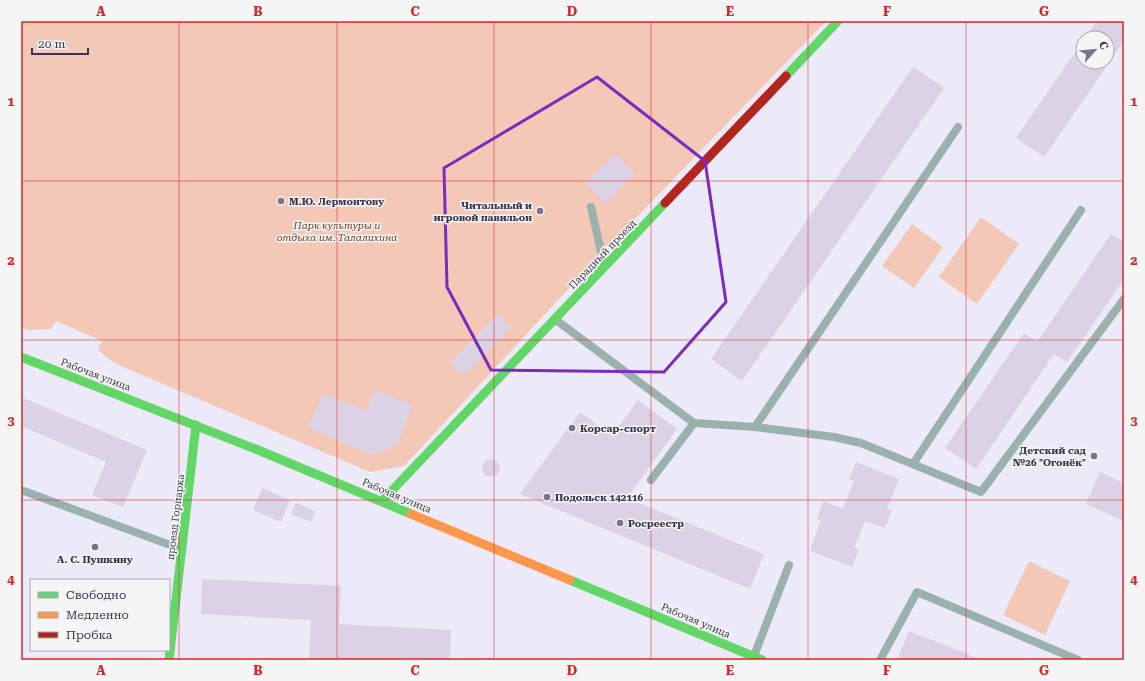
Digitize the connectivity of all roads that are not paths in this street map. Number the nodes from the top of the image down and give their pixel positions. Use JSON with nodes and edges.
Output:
{"nodes":[{"id":1,"x":838,"y":21,"type":"edge"},
{"id":2,"x":958,"y":127,"type":"dead end"},
{"id":3,"x":591,"y":207,"type":"dead end"},
{"id":4,"x":1081,"y":210,"type":"dead end"},
{"id":5,"x":605,"y":267,"type":"junction"},
{"id":6,"x":1124,"y":299,"type":"edge"},
{"id":7,"x":555,"y":320,"type":"junction"},
{"id":8,"x":21,"y":356,"type":"edge"},
{"id":9,"x":694,"y":423,"type":"junction"},
{"id":10,"x":196,"y":425,"type":"junction"},
{"id":11,"x":755,"y":427,"type":"junction"},
{"id":12,"x":913,"y":464,"type":"junction"},
{"id":13,"x":651,"y":480,"type":"dead end"},
{"id":14,"x":21,"y":490,"type":"edge"},
{"id":15,"x":382,"y":501,"type":"junction"},
{"id":16,"x":182,"y":550,"type":"junction"},
{"id":17,"x":789,"y":565,"type":"dead end"},
{"id":18,"x":758,"y":658,"type":"edge"},
{"id":19,"x":169,"y":660,"type":"edge"},
{"id":20,"x":880,"y":660,"type":"edge"},
{"id":21,"x":1078,"y":660,"type":"edge"}],
"edges":[{"from":1,"to":5,"type":"street","name":"Парадный проезд"},
{"from":2,"to":11,"type":"lane"},
{"from":3,"to":5,"type":"lane"},
{"from":4,"to":12,"type":"lane"},
{"from":5,"to":7,"type":"street","name":"Парадный проезд"},
{"from":6,"to":12,"type":"lane"},
{"from":7,"to":9,"type":"lane"},
{"from":7,"to":15,"type":"street","name":"Парадный проезд"},
{"from":8,"to":10,"type":"street","name":"Рабочая улица"},
{"from":9,"to":11,"type":"lane"},
{"from":9,"to":13,"type":"lane"},
{"from":10,"to":15,"type":"street","name":"Рабочая улица"},
{"from":10,"to":16,"type":"street","name":"проезд Горпарка"},
{"from":11,"to":12,"type":"lane"},
{"from":14,"to":16,"type":"lane"},
{"from":15,"to":18,"type":"street","name":"Рабочая улица"},
{"from":16,"to":19,"type":"street","name":"проезд Горпарка"},
{"from":17,"to":18,"type":"lane"},
{"from":20,"to":21,"type":"lane"}]}
